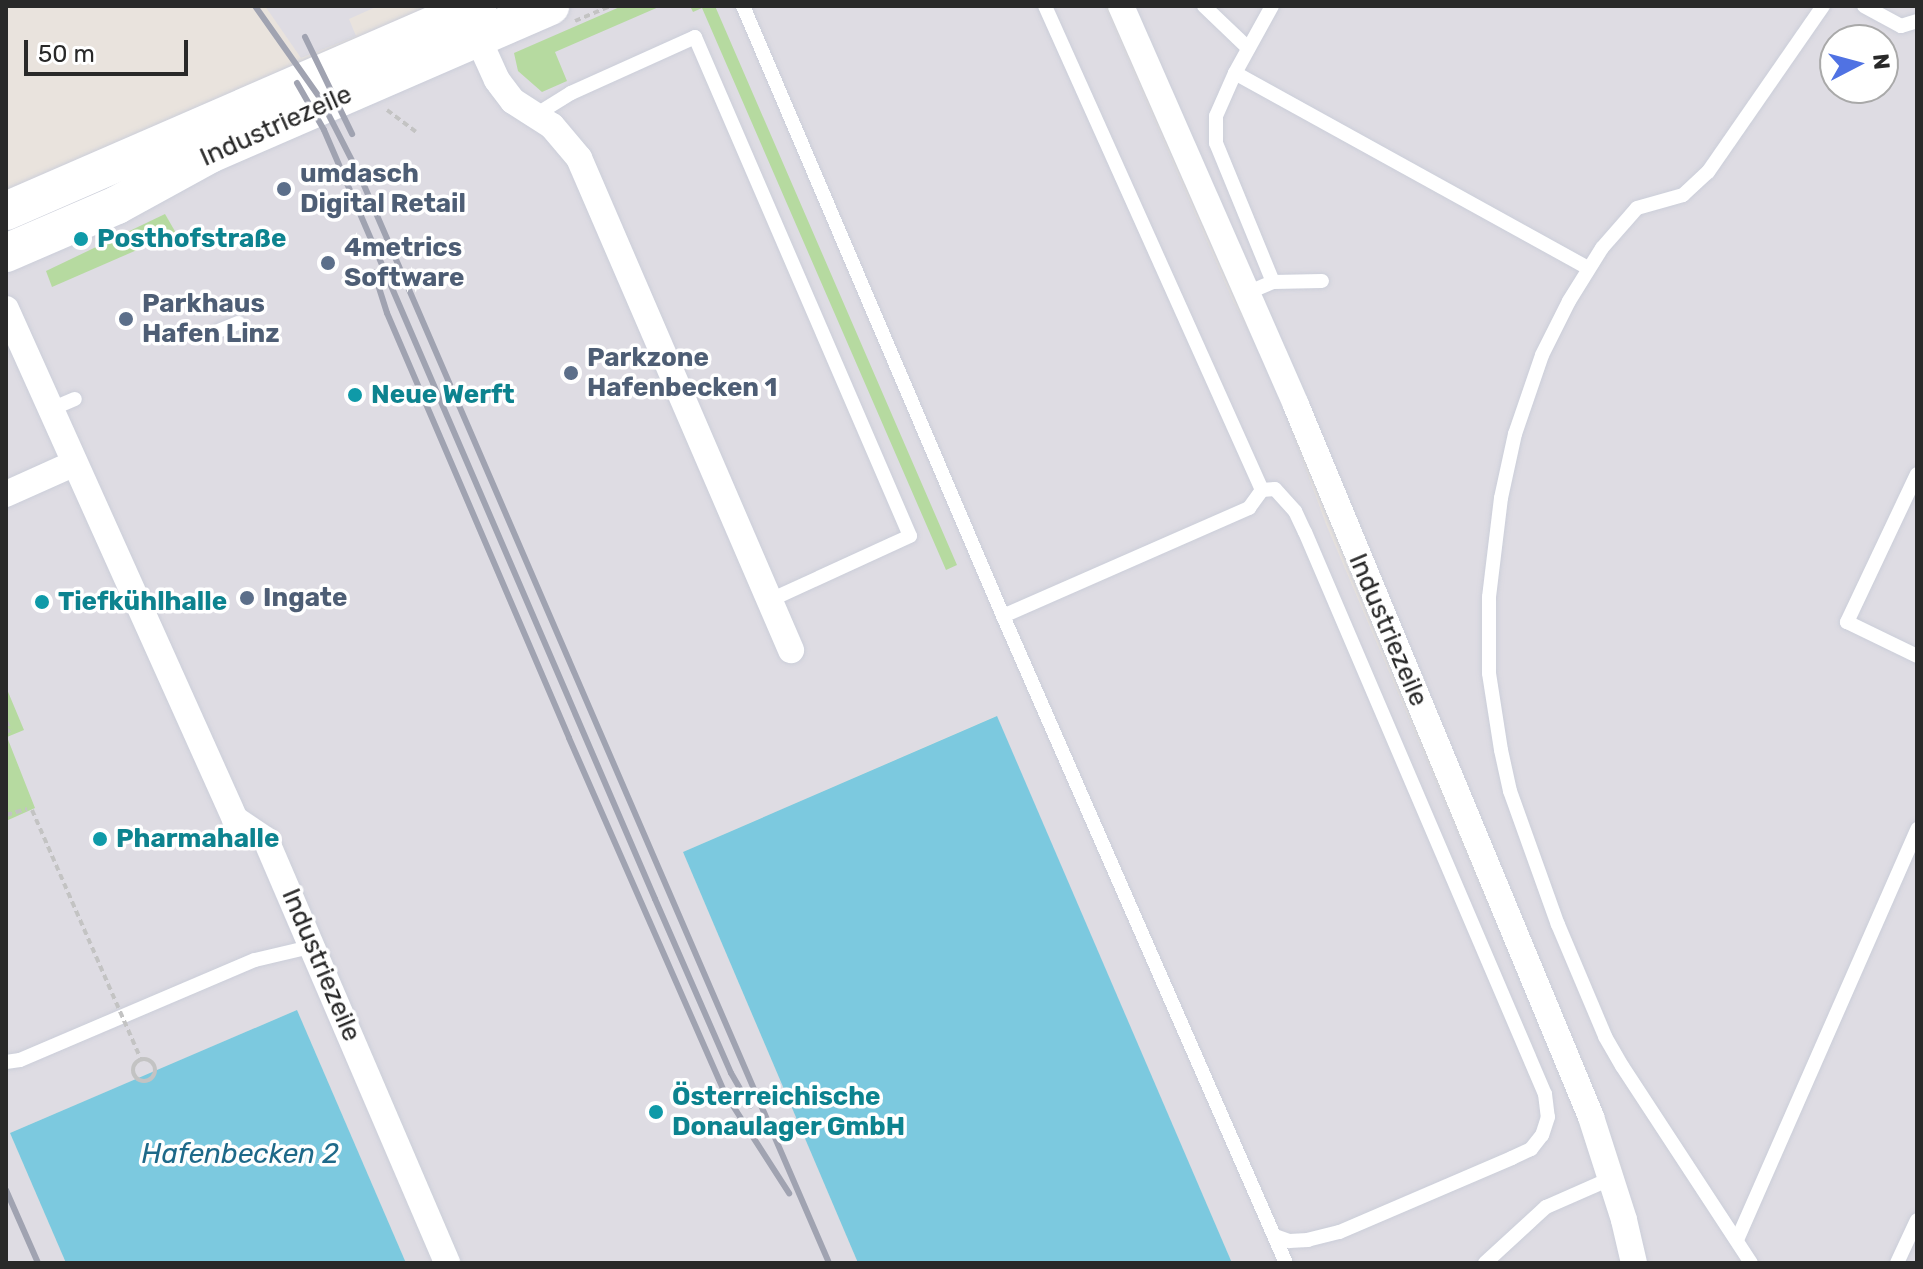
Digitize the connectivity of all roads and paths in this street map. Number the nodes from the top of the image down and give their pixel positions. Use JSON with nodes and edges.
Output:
{"nodes":[{"id":1,"x":550,"y":6,"type":"edge"},
{"id":2,"x":743,"y":6,"type":"edge"},
{"id":3,"x":1045,"y":6,"type":"edge"},
{"id":4,"x":1121,"y":6,"type":"edge"},
{"id":5,"x":1204,"y":6,"type":"edge"},
{"id":6,"x":1272,"y":6,"type":"edge"},
{"id":7,"x":1823,"y":6,"type":"edge"},
{"id":8,"x":1864,"y":6,"type":"edge"},
{"id":9,"x":473,"y":18,"type":"edge"},
{"id":10,"x":1917,"y":21,"type":"edge"},
{"id":11,"x":1248,"y":48,"type":"junction"},
{"id":12,"x":1235,"y":73,"type":"junction"},
{"id":13,"x":383,"y":106,"type":"dead end"},
{"id":14,"x":534,"y":116,"type":"junction"},
{"id":15,"x":416,"y":132,"type":"dead end"},
{"id":16,"x":6,"y":211,"type":"edge"},
{"id":17,"x":6,"y":253,"type":"edge"},
{"id":18,"x":1588,"y":268,"type":"junction"},
{"id":19,"x":1322,"y":281,"type":"dead end"},
{"id":20,"x":1273,"y":282,"type":"junction"},
{"id":21,"x":1247,"y":293,"type":"junction"},
{"id":22,"x":6,"y":309,"type":"edge"},
{"id":23,"x":238,"y":323,"type":"dead end"},
{"id":24,"x":218,"y":331,"type":"dead end"},
{"id":25,"x":75,"y":399,"type":"dead end"},
{"id":26,"x":49,"y":410,"type":"junction"},
{"id":27,"x":73,"y":464,"type":"junction"},
{"id":28,"x":1917,"y":474,"type":"edge"},
{"id":29,"x":1262,"y":490,"type":"junction"},
{"id":30,"x":6,"y":494,"type":"edge"},
{"id":31,"x":770,"y":600,"type":"junction"},
{"id":32,"x":1003,"y":616,"type":"junction"},
{"id":33,"x":791,"y":650,"type":"dead end"},
{"id":34,"x":1917,"y":656,"type":"edge"},
{"id":35,"x":6,"y":721,"type":"edge"},
{"id":36,"x":6,"y":732,"type":"edge"},
{"id":37,"x":6,"y":815,"type":"edge"},
{"id":38,"x":1917,"y":829,"type":"edge"},
{"id":39,"x":314,"y":946,"type":"junction"},
{"id":40,"x":142,"y":1061,"type":"junction"},
{"id":41,"x":6,"y":1062,"type":"edge"},
{"id":42,"x":1612,"y":1178,"type":"junction"},
{"id":43,"x":1917,"y":1220,"type":"edge"},
{"id":44,"x":1275,"y":1236,"type":"junction"},
{"id":45,"x":1737,"y":1240,"type":"junction"},
{"id":46,"x":447,"y":1263,"type":"edge"},
{"id":47,"x":1286,"y":1263,"type":"edge"},
{"id":48,"x":1485,"y":1263,"type":"edge"},
{"id":49,"x":1634,"y":1263,"type":"edge"},
{"id":50,"x":1751,"y":1263,"type":"edge"},
{"id":51,"x":1897,"y":1263,"type":"edge"}],
"edges":[{"from":1,"to":9,"type":"main road","name":"Industriezeile"},
{"from":2,"to":32,"type":"lane"},
{"from":3,"to":29,"type":"lane"},
{"from":4,"to":21,"type":"street","name":"Industriezeile"},
{"from":5,"to":11,"type":"lane"},
{"from":6,"to":11,"type":"lane"},
{"from":7,"to":18,"type":"lane"},
{"from":8,"to":10,"type":"lane"},
{"from":9,"to":14,"type":"street"},
{"from":9,"to":16,"type":"main road","name":"Industriezeile"},
{"from":9,"to":17,"type":"main road","name":"Industriezeile"},
{"from":11,"to":12,"type":"lane"},
{"from":12,"to":18,"type":"lane"},
{"from":12,"to":20,"type":"lane"},
{"from":13,"to":15,"type":"path"},
{"from":14,"to":31,"type":"street"},
{"from":14,"to":31,"type":"lane"},
{"from":18,"to":45,"type":"lane"},
{"from":19,"to":20,"type":"lane"},
{"from":20,"to":21,"type":"lane"},
{"from":21,"to":42,"type":"street","name":"Industriezeile"},
{"from":22,"to":26,"type":"street","name":"Industriezeile"},
{"from":23,"to":24,"type":"lane"},
{"from":25,"to":26,"type":"lane"},
{"from":26,"to":27,"type":"street","name":"Industriezeile"},
{"from":27,"to":30,"type":"street"},
{"from":27,"to":39,"type":"street","name":"Industriezeile"},
{"from":28,"to":34,"type":"lane"},
{"from":29,"to":32,"type":"lane"},
{"from":29,"to":44,"type":"lane"},
{"from":31,"to":33,"type":"street"},
{"from":32,"to":44,"type":"lane"},
{"from":35,"to":36,"type":"path"},
{"from":37,"to":40,"type":"path","bridge":true},
{"from":38,"to":45,"type":"lane"},
{"from":39,"to":41,"type":"lane"},
{"from":39,"to":46,"type":"street","name":"Industriezeile"},
{"from":40,"to":40,"type":"path"},
{"from":42,"to":48,"type":"lane"},
{"from":42,"to":49,"type":"street","name":"Industriezeile"},
{"from":43,"to":51,"type":"lane"},
{"from":44,"to":47,"type":"lane"},
{"from":45,"to":50,"type":"lane"}]}
